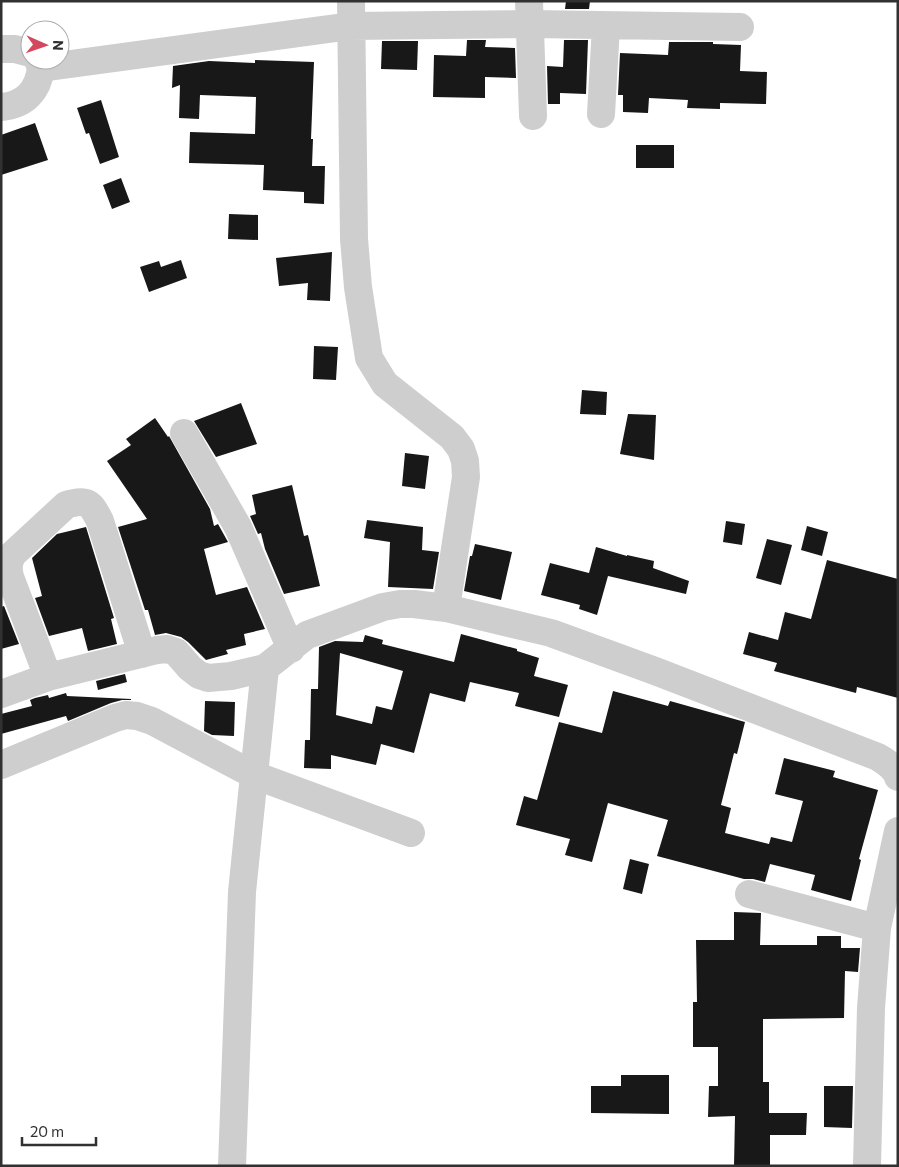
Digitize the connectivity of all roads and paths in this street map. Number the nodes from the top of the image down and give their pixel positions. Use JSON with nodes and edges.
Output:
{"nodes":[{"id":1,"x":529,"y":12,"type":"edge"},
{"id":2,"x":351,"y":14,"type":"edge"},
{"id":3,"x":606,"y":26,"type":"junction"},
{"id":4,"x":740,"y":27,"type":"dead end"},
{"id":5,"x":1,"y":49,"type":"edge"},
{"id":6,"x":20,"y":51,"type":"edge"},
{"id":7,"x":70,"y":55,"type":"edge"},
{"id":8,"x":38,"y":70,"type":"edge"},
{"id":9,"x":1,"y":107,"type":"edge"},
{"id":10,"x":601,"y":114,"type":"dead end"},
{"id":11,"x":533,"y":116,"type":"dead end"},
{"id":12,"x":184,"y":433,"type":"dead end"},
{"id":13,"x":446,"y":608,"type":"junction"},
{"id":14,"x":290,"y":649,"type":"junction"},
{"id":15,"x":142,"y":654,"type":"junction"},
{"id":16,"x":265,"y":668,"type":"junction"},
{"id":17,"x":48,"y":677,"type":"junction"},
{"id":18,"x":1,"y":694,"type":"edge"},
{"id":19,"x":1,"y":765,"type":"edge"},
{"id":20,"x":254,"y":775,"type":"junction"},
{"id":21,"x":898,"y":777,"type":"edge"},
{"id":22,"x":898,"y":831,"type":"edge"},
{"id":23,"x":411,"y":833,"type":"dead end"},
{"id":24,"x":749,"y":894,"type":"dead end"},
{"id":25,"x":878,"y":928,"type":"junction"},
{"id":26,"x":232,"y":1166,"type":"edge"},
{"id":27,"x":867,"y":1166,"type":"edge"}],
"edges":[{"from":1,"to":2,"type":"street"},
{"from":1,"to":3,"type":"street"},
{"from":1,"to":11,"type":"street"},
{"from":2,"to":7,"type":"street"},
{"from":2,"to":13,"type":"street"},
{"from":3,"to":4,"type":"street"},
{"from":3,"to":10,"type":"street"},
{"from":5,"to":6,"type":"street"},
{"from":8,"to":9,"type":"street"},
{"from":12,"to":14,"type":"street"},
{"from":13,"to":14,"type":"street"},
{"from":13,"to":21,"type":"street"},
{"from":14,"to":16,"type":"street"},
{"from":15,"to":16,"type":"street"},
{"from":15,"to":17,"type":"street"},
{"from":15,"to":17,"type":"street"},
{"from":16,"to":20,"type":"street"},
{"from":17,"to":18,"type":"street"},
{"from":19,"to":20,"type":"street"},
{"from":20,"to":23,"type":"street"},
{"from":20,"to":26,"type":"street"},
{"from":22,"to":25,"type":"street"},
{"from":24,"to":25,"type":"street"},
{"from":25,"to":27,"type":"street"}]}
